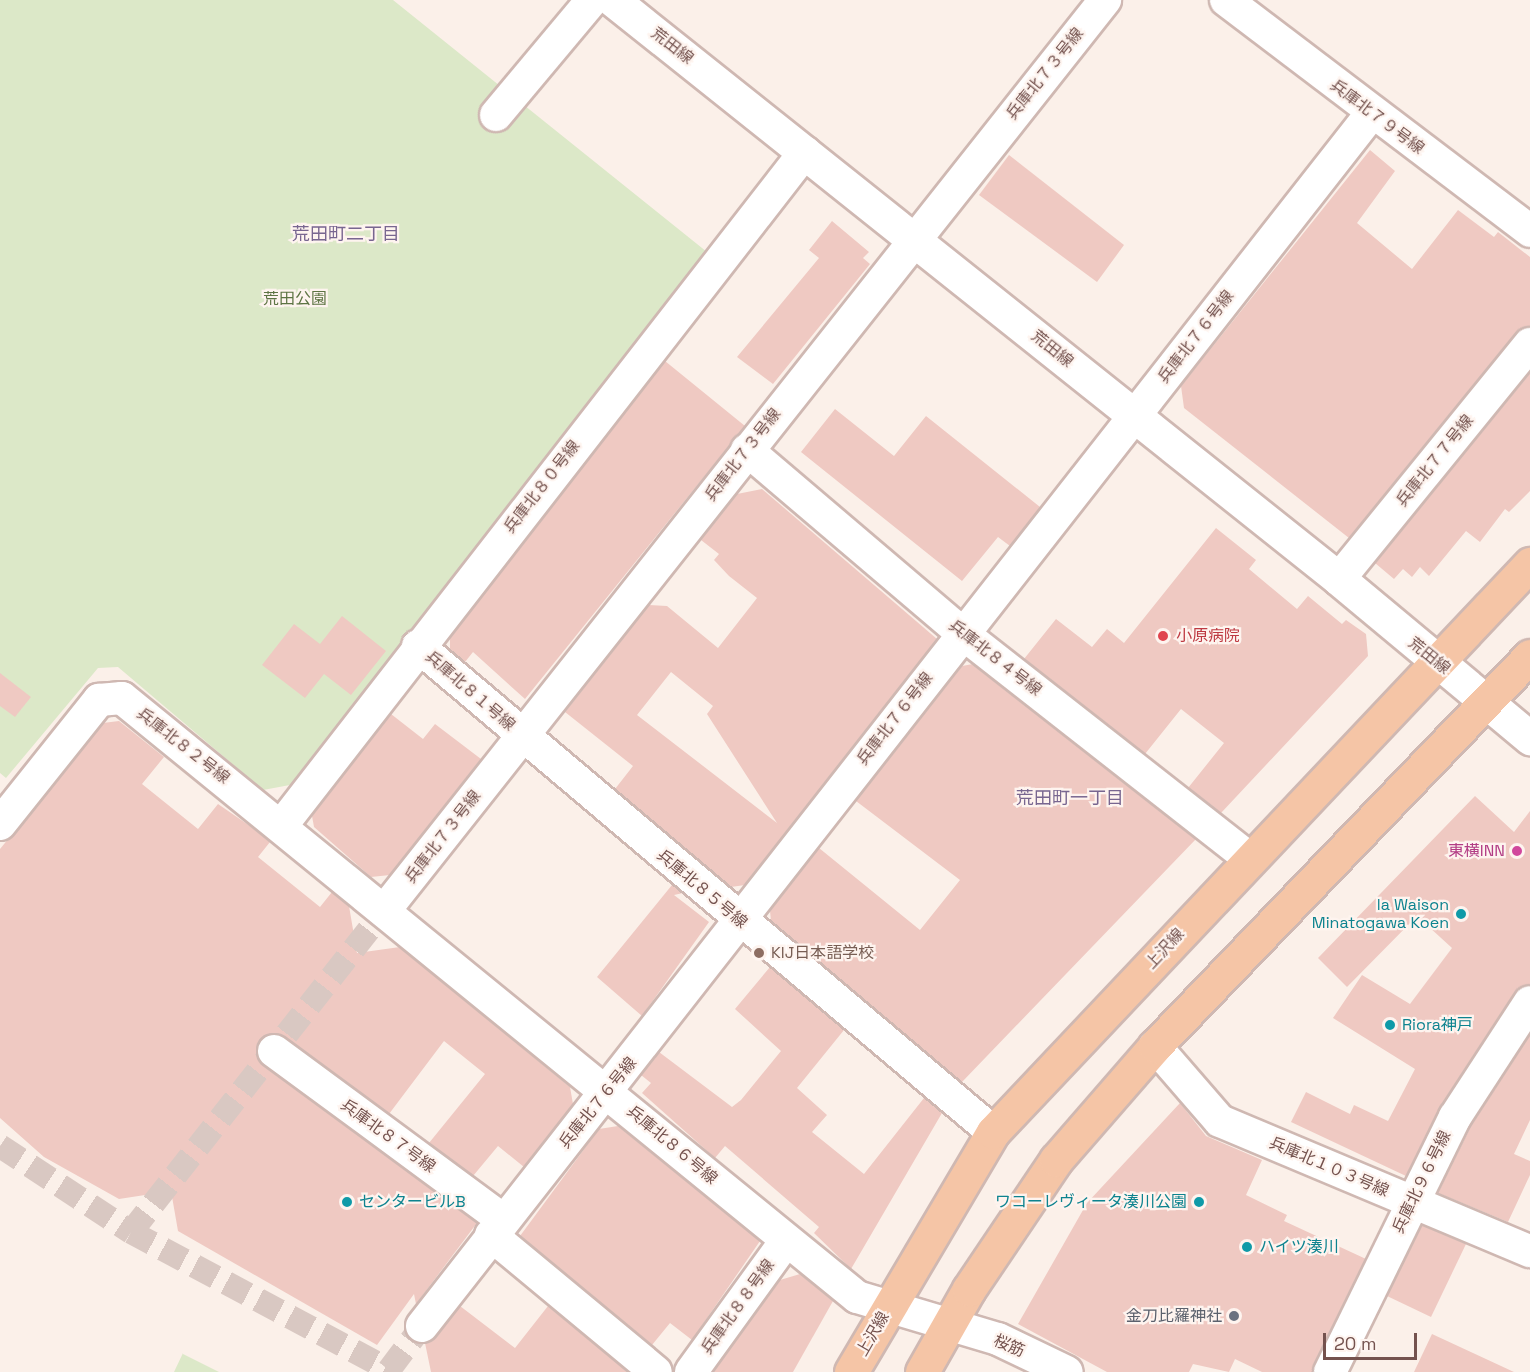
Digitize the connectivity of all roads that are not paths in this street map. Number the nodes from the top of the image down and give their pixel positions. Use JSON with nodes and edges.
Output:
{"nodes":[{"id":1,"x":592,"y":0,"type":"edge"},
{"id":2,"x":613,"y":0,"type":"edge"},
{"id":3,"x":1105,"y":0,"type":"edge"},
{"id":4,"x":1226,"y":0,"type":"edge"},
{"id":5,"x":1371,"y":114,"type":"junction"},
{"id":6,"x":496,"y":115,"type":"dead end"},
{"id":7,"x":805,"y":152,"type":"junction"},
{"id":8,"x":1530,"y":231,"type":"edge"},
{"id":9,"x":914,"y":238,"type":"junction"},
{"id":10,"x":1530,"y":344,"type":"edge"},
{"id":11,"x":1136,"y":415,"type":"junction"},
{"id":12,"x":747,"y":450,"type":"junction"},
{"id":13,"x":1530,"y":564,"type":"edge"},
{"id":14,"x":1339,"y":579,"type":"junction"},
{"id":15,"x":962,"y":633,"type":"junction"},
{"id":16,"x":418,"y":646,"type":"junction"},
{"id":17,"x":1530,"y":656,"type":"edge"},
{"id":18,"x":1437,"y":663,"type":"junction"},
{"id":19,"x":1487,"y":703,"type":"junction"},
{"id":20,"x":522,"y":737,"type":"junction"},
{"id":21,"x":1530,"y":738,"type":"edge"},
{"id":22,"x":0,"y":824,"type":"edge"},
{"id":23,"x":282,"y":825,"type":"junction"},
{"id":24,"x":1249,"y":858,"type":"junction"},
{"id":25,"x":384,"y":911,"type":"junction"},
{"id":26,"x":740,"y":921,"type":"junction"},
{"id":27,"x":1530,"y":1002,"type":"edge"},
{"id":28,"x":1155,"y":1046,"type":"junction"},
{"id":29,"x":274,"y":1051,"type":"dead end"},
{"id":30,"x":608,"y":1091,"type":"junction"},
{"id":31,"x":993,"y":1132,"type":"junction"},
{"id":32,"x":1412,"y":1200,"type":"junction"},
{"id":33,"x":497,"y":1227,"type":"junction"},
{"id":34,"x":786,"y":1241,"type":"junction"},
{"id":35,"x":1530,"y":1251,"type":"edge"},
{"id":36,"x":889,"y":1307,"type":"junction"},
{"id":37,"x":949,"y":1325,"type":"junction"},
{"id":38,"x":422,"y":1326,"type":"tunnel mouth"},
{"id":39,"x":656,"y":1372,"type":"edge"},
{"id":40,"x":691,"y":1372,"type":"edge"},
{"id":41,"x":851,"y":1372,"type":"edge"},
{"id":42,"x":922,"y":1372,"type":"edge"},
{"id":43,"x":1067,"y":1372,"type":"edge"},
{"id":44,"x":1330,"y":1372,"type":"edge"}],
"edges":[{"from":1,"to":6,"type":"street"},
{"from":2,"to":7,"type":"street","name":"荒田線"},
{"from":3,"to":9,"type":"street","name":"兵庫北７３号線"},
{"from":4,"to":5,"type":"street","name":"兵庫北７９号線"},
{"from":5,"to":8,"type":"street","name":"兵庫北７９号線"},
{"from":5,"to":11,"type":"street","name":"兵庫北７６号線"},
{"from":7,"to":9,"type":"street","name":"荒田線"},
{"from":7,"to":16,"type":"street","name":"兵庫北８０号線"},
{"from":9,"to":11,"type":"street","name":"荒田線"},
{"from":9,"to":12,"type":"street","name":"兵庫北７３号線"},
{"from":10,"to":14,"type":"street","name":"兵庫北７７号線"},
{"from":11,"to":14,"type":"street","name":"荒田線"},
{"from":11,"to":15,"type":"street","name":"兵庫北７６号線"},
{"from":12,"to":15,"type":"street","name":"兵庫北８４号線"},
{"from":12,"to":20,"type":"street","name":"兵庫北７３号線"},
{"from":13,"to":18,"type":"main road","name":"上沢線"},
{"from":14,"to":18,"type":"street","name":"荒田線"},
{"from":15,"to":24,"type":"street","name":"兵庫北８４号線"},
{"from":15,"to":26,"type":"street","name":"兵庫北７６号線"},
{"from":16,"to":20,"type":"street","name":"兵庫北８１号線"},
{"from":16,"to":23,"type":"street","name":"兵庫北８０号線"},
{"from":17,"to":19,"type":"main road"},
{"from":18,"to":19,"type":"street","name":"荒田線"},
{"from":18,"to":24,"type":"main road","name":"上沢線"},
{"from":19,"to":21,"type":"street","name":"荒田線"},
{"from":19,"to":28,"type":"main road"},
{"from":20,"to":25,"type":"street","name":"兵庫北７３号線"},
{"from":20,"to":26,"type":"street","name":"兵庫北８５号線"},
{"from":22,"to":23,"type":"street","name":"兵庫北８２号線"},
{"from":23,"to":25,"type":"street","name":"兵庫北８２号線"},
{"from":24,"to":31,"type":"main road","name":"上沢線"},
{"from":25,"to":30,"type":"street","name":"兵庫北８６号線"},
{"from":26,"to":30,"type":"street","name":"兵庫北７６号線"},
{"from":26,"to":31,"type":"street","name":"兵庫北８５号線"},
{"from":27,"to":32,"type":"street","name":"兵庫北９６号線"},
{"from":28,"to":32,"type":"street","name":"兵庫北１０３号線"},
{"from":28,"to":37,"type":"main road"},
{"from":29,"to":33,"type":"street","name":"兵庫北８７号線"},
{"from":30,"to":33,"type":"street","name":"兵庫北７６号線"},
{"from":30,"to":34,"type":"street","name":"兵庫北８６号線"},
{"from":31,"to":36,"type":"main road","name":"上沢線"},
{"from":32,"to":35,"type":"street","name":"兵庫北１０３号線"},
{"from":32,"to":44,"type":"street","name":"兵庫北９６号線"},
{"from":33,"to":38,"type":"street","name":"兵庫北７６号線"},
{"from":33,"to":39,"type":"street","name":"兵庫北８７号線"},
{"from":34,"to":36,"type":"street","name":"兵庫北８６号線"},
{"from":34,"to":40,"type":"street","name":"兵庫北８８号線"},
{"from":36,"to":37,"type":"street","name":"兵庫北８６号線"},
{"from":36,"to":41,"type":"main road","name":"上沢線"},
{"from":37,"to":42,"type":"main road"},
{"from":37,"to":43,"type":"street","name":"桜筋"}]}
